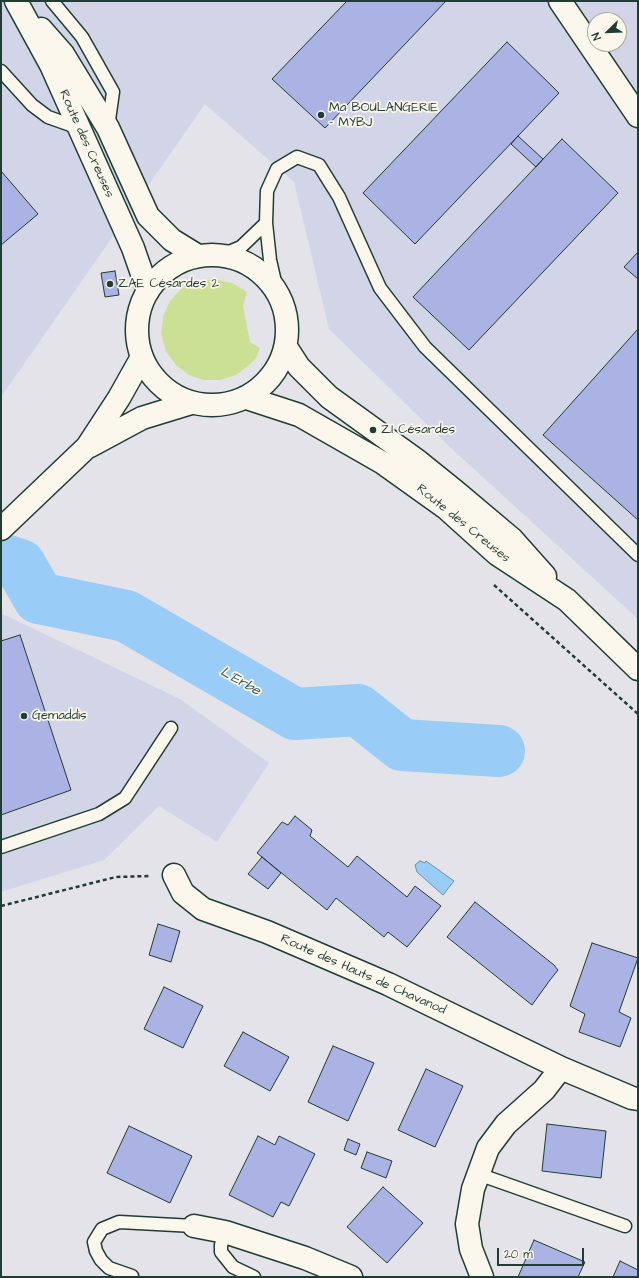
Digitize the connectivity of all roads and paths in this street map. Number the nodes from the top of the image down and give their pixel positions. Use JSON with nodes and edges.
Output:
{"nodes":[{"id":1,"x":17,"y":1,"type":"edge"},
{"id":2,"x":52,"y":1,"type":"edge"},
{"id":3,"x":560,"y":1,"type":"edge"},
{"id":4,"x":1,"y":71,"type":"edge"},
{"id":5,"x":638,"y":116,"type":"edge"},
{"id":6,"x":79,"y":128,"type":"junction"},
{"id":7,"x":108,"y":128,"type":"junction"},
{"id":8,"x":266,"y":223,"type":"junction"},
{"id":9,"x":222,"y":255,"type":"junction"},
{"id":10,"x":198,"y":256,"type":"junction"},
{"id":11,"x":148,"y":291,"type":"junction"},
{"id":12,"x":277,"y":291,"type":"junction"},
{"id":13,"x":286,"y":347,"type":"junction"},
{"id":14,"x":142,"y":357,"type":"junction"},
{"id":15,"x":247,"y":398,"type":"junction"},
{"id":16,"x":190,"y":403,"type":"junction"},
{"id":17,"x":87,"y":447,"type":"junction"},
{"id":18,"x":1,"y":529,"type":"edge"},
{"id":19,"x":638,"y":555,"type":"edge"},
{"id":20,"x":492,"y":584,"type":"dead end"},
{"id":21,"x":567,"y":600,"type":"junction"},
{"id":22,"x":638,"y":669,"type":"edge"},
{"id":23,"x":638,"y":714,"type":"edge"},
{"id":24,"x":171,"y":728,"type":"dead end"},
{"id":25,"x":1,"y":847,"type":"edge"},
{"id":26,"x":174,"y":875,"type":"joint"},
{"id":27,"x":1,"y":906,"type":"edge"},
{"id":28,"x":561,"y":1068,"type":"junction"},
{"id":29,"x":638,"y":1099,"type":"edge"},
{"id":30,"x":478,"y":1174,"type":"junction"},
{"id":31,"x":194,"y":1226,"type":"joint"},
{"id":32,"x":625,"y":1226,"type":"dead end"},
{"id":33,"x":224,"y":1232,"type":"junction"},
{"id":34,"x":132,"y":1276,"type":"dead end"},
{"id":35,"x":254,"y":1277,"type":"edge"},
{"id":36,"x":351,"y":1277,"type":"edge"},
{"id":37,"x":482,"y":1277,"type":"edge"}],
"edges":[{"from":1,"to":6,"type":"main road","name":"Route des Creuses"},
{"from":1,"to":7,"type":"main road"},
{"from":2,"to":7,"type":"lane"},
{"from":3,"to":5,"type":"main road"},
{"from":4,"to":6,"type":"lane"},
{"from":6,"to":11,"type":"main road","name":"Route des Creuses"},
{"from":7,"to":10,"type":"main road"},
{"from":8,"to":9,"type":"lane"},
{"from":8,"to":12,"type":"lane"},
{"from":8,"to":19,"type":"lane"},
{"from":9,"to":10,"type":"main road"},
{"from":9,"to":12,"type":"main road"},
{"from":10,"to":11,"type":"main road"},
{"from":11,"to":14,"type":"main road"},
{"from":12,"to":13,"type":"main road"},
{"from":13,"to":15,"type":"main road"},
{"from":13,"to":21,"type":"main road"},
{"from":14,"to":16,"type":"main road"},
{"from":14,"to":17,"type":"main road"},
{"from":15,"to":16,"type":"main road"},
{"from":15,"to":21,"type":"main road","name":"Route des Creuses"},
{"from":16,"to":17,"type":"main road"},
{"from":17,"to":18,"type":"main road"},
{"from":20,"to":23,"type":"path"},
{"from":21,"to":22,"type":"main road","name":"Route des Creuses"},
{"from":24,"to":25,"type":"lane"},
{"from":26,"to":27,"type":"path"},
{"from":26,"to":28,"type":"main road","name":"Route des Hauts de Chavanod"},
{"from":28,"to":29,"type":"main road","name":"Route des Hauts de Chavanod"},
{"from":28,"to":30,"type":"main road"},
{"from":30,"to":32,"type":"lane"},
{"from":30,"to":37,"type":"main road"},
{"from":31,"to":33,"type":"main road"},
{"from":31,"to":34,"type":"lane"},
{"from":33,"to":35,"type":"lane"},
{"from":33,"to":36,"type":"main road"}]}
